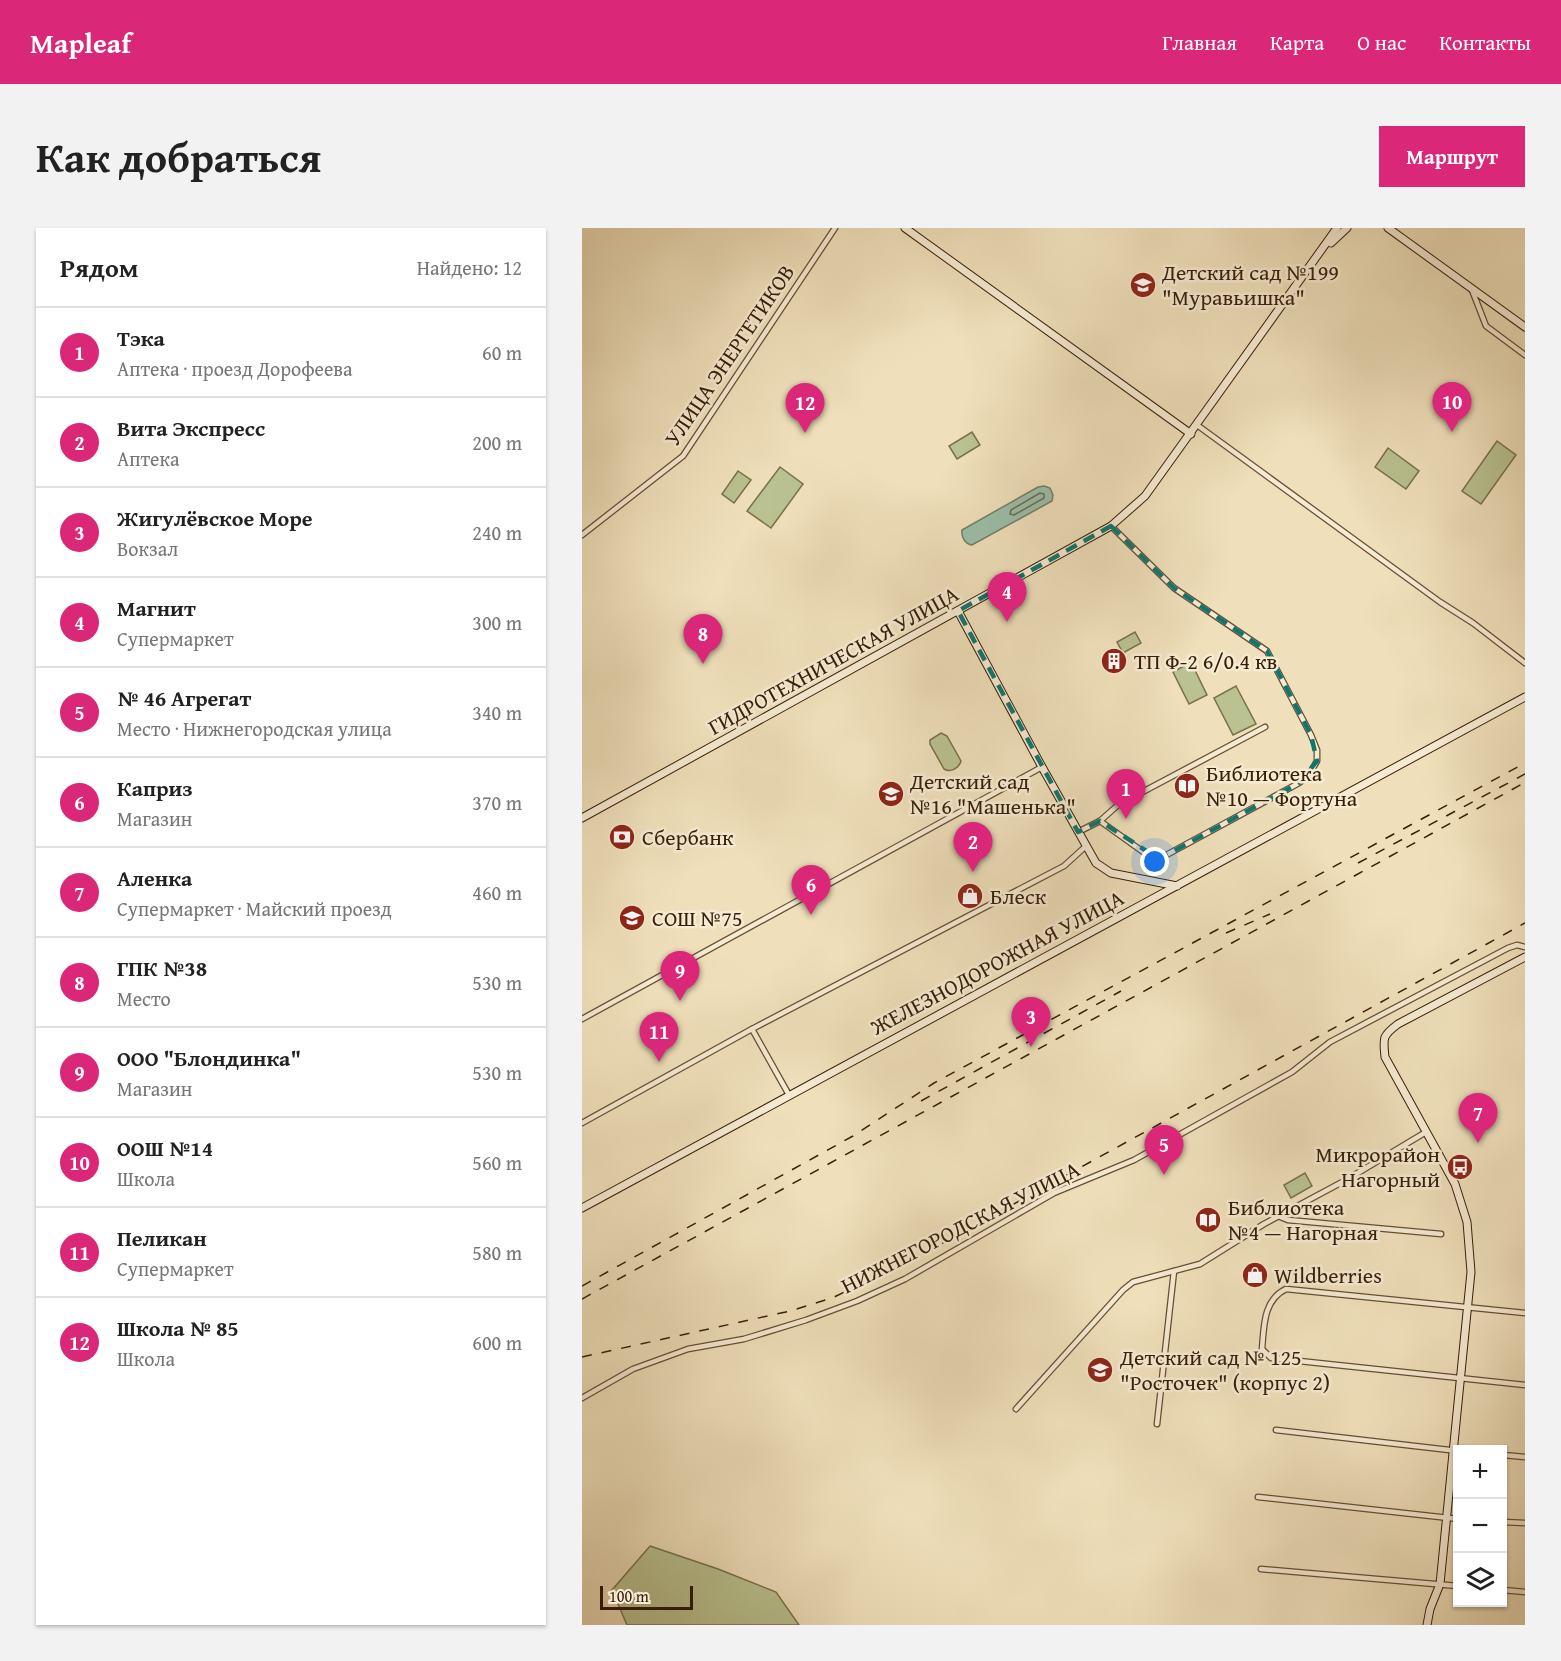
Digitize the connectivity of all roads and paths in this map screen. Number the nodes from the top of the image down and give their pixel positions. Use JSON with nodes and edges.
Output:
{"nodes":[{"id":1,"x":835,"y":228,"type":"edge"},
{"id":2,"x":905,"y":228,"type":"edge"},
{"id":3,"x":1337,"y":228,"type":"edge"},
{"id":4,"x":1347,"y":228,"type":"edge"},
{"id":5,"x":1388,"y":228,"type":"edge"},
{"id":6,"x":1322,"y":250,"type":"junction"},
{"id":7,"x":1472,"y":288,"type":"junction"},
{"id":8,"x":1525,"y":327,"type":"edge"},
{"id":9,"x":1525,"y":355,"type":"edge"},
{"id":10,"x":1197,"y":425,"type":"junction"},
{"id":11,"x":1191,"y":434,"type":"junction"},
{"id":12,"x":1111,"y":526,"type":"junction"},
{"id":13,"x":582,"y":535,"type":"edge"},
{"id":14,"x":958,"y":611,"type":"junction"},
{"id":15,"x":1525,"y":663,"type":"edge"},
{"id":16,"x":1525,"y":697,"type":"edge"},
{"id":17,"x":1265,"y":727,"type":"dead end"},
{"id":18,"x":1042,"y":767,"type":"junction"},
{"id":19,"x":582,"y":818,"type":"edge"},
{"id":20,"x":1100,"y":821,"type":"junction"},
{"id":21,"x":1078,"y":832,"type":"junction"},
{"id":22,"x":1086,"y":846,"type":"junction"},
{"id":23,"x":1177,"y":886,"type":"junction"},
{"id":24,"x":1525,"y":947,"type":"edge"},
{"id":25,"x":1525,"y":957,"type":"edge"},
{"id":26,"x":582,"y":1019,"type":"edge"},
{"id":27,"x":752,"y":1029,"type":"junction"},
{"id":28,"x":789,"y":1095,"type":"junction"},
{"id":29,"x":582,"y":1123,"type":"edge"},
{"id":30,"x":1426,"y":1132,"type":"junction"},
{"id":31,"x":582,"y":1208,"type":"edge"},
{"id":32,"x":1278,"y":1216,"type":"junction"},
{"id":33,"x":1441,"y":1234,"type":"dead end"},
{"id":34,"x":1174,"y":1271,"type":"junction"},
{"id":35,"x":1467,"y":1307,"type":"junction"},
{"id":36,"x":1525,"y":1313,"type":"edge"},
{"id":37,"x":1459,"y":1379,"type":"junction"},
{"id":38,"x":1525,"y":1385,"type":"edge"},
{"id":39,"x":582,"y":1398,"type":"edge"},
{"id":40,"x":1016,"y":1409,"type":"dead end"},
{"id":41,"x":1157,"y":1424,"type":"dead end"},
{"id":42,"x":1276,"y":1430,"type":"dead end"},
{"id":43,"x":1455,"y":1445,"type":"edge"},
{"id":44,"x":1453,"y":1450,"type":"edge"},
{"id":45,"x":1507,"y":1455,"type":"edge"},
{"id":46,"x":1525,"y":1457,"type":"edge"},
{"id":47,"x":1453,"y":1465,"type":"edge"},
{"id":48,"x":1258,"y":1497,"type":"dead end"},
{"id":49,"x":1446,"y":1518,"type":"junction"},
{"id":50,"x":1453,"y":1519,"type":"edge"},
{"id":51,"x":1507,"y":1522,"type":"edge"},
{"id":52,"x":1525,"y":1523,"type":"edge"},
{"id":53,"x":1261,"y":1569,"type":"dead end"},
{"id":54,"x":1440,"y":1584,"type":"junction"},
{"id":55,"x":1453,"y":1585,"type":"edge"},
{"id":56,"x":1507,"y":1590,"type":"edge"},
{"id":57,"x":1525,"y":1592,"type":"edge"},
{"id":58,"x":1427,"y":1625,"type":"edge"}],
"edges":[{"from":1,"to":13,"type":"street","name":"УЛИЦА ЭНЕРГЕТИКОВ"},
{"from":2,"to":11,"type":"main road"},
{"from":3,"to":6,"type":"main road"},
{"from":4,"to":6,"type":"main road"},
{"from":5,"to":7,"type":"main road"},
{"from":6,"to":10,"type":"main road","name":"ГИДРОТЕХНИЧЕСКАЯ УЛИЦА"},
{"from":7,"to":8,"type":"main road"},
{"from":7,"to":9,"type":"street"},
{"from":10,"to":11,"type":"main road","name":"ГИДРОТЕХНИЧЕСКАЯ УЛИЦА"},
{"from":10,"to":15,"type":"street"},
{"from":11,"to":12,"type":"main road","name":"ГИДРОТЕХНИЧЕСКАЯ УЛИЦА"},
{"from":12,"to":14,"type":"main road","name":"ГИДРОТЕХНИЧЕСКАЯ УЛИЦА"},
{"from":12,"to":20,"type":"street"},
{"from":14,"to":18,"type":"main road"},
{"from":14,"to":19,"type":"main road","name":"ГИДРОТЕХНИЧЕСКАЯ УЛИЦА"},
{"from":16,"to":23,"type":"main road","name":"ЖЕЛЕЗНОДОРОЖНАЯ УЛИЦА"},
{"from":17,"to":20,"type":"street"},
{"from":18,"to":21,"type":"main road"},
{"from":18,"to":26,"type":"street"},
{"from":20,"to":21,"type":"street"},
{"from":21,"to":22,"type":"main road"},
{"from":22,"to":23,"type":"main road"},
{"from":22,"to":27,"type":"street"},
{"from":23,"to":28,"type":"main road","name":"ЖЕЛЕЗНОДОРОЖНАЯ УЛИЦА"},
{"from":24,"to":39,"type":"street","name":"НИЖНЕГОРОДСКАЯ УЛИЦА"},
{"from":25,"to":30,"type":"main road"},
{"from":27,"to":28,"type":"street"},
{"from":27,"to":29,"type":"street"},
{"from":28,"to":31,"type":"main road","name":"ЖЕЛЕЗНОДОРОЖНАЯ УЛИЦА"},
{"from":30,"to":32,"type":"street"},
{"from":30,"to":35,"type":"main road"},
{"from":32,"to":33,"type":"street"},
{"from":32,"to":34,"type":"street"},
{"from":34,"to":40,"type":"street"},
{"from":34,"to":41,"type":"street"},
{"from":35,"to":36,"type":"street"},
{"from":35,"to":37,"type":"main road"},
{"from":35,"to":37,"type":"street"},
{"from":37,"to":38,"type":"street"},
{"from":37,"to":43,"type":"main road"},
{"from":42,"to":44,"type":"street"},
{"from":45,"to":46,"type":"street"},
{"from":47,"to":49,"type":"main road"},
{"from":48,"to":49,"type":"street"},
{"from":49,"to":50,"type":"street"},
{"from":49,"to":54,"type":"main road"},
{"from":51,"to":52,"type":"street"},
{"from":53,"to":54,"type":"street"},
{"from":54,"to":55,"type":"street"},
{"from":54,"to":58,"type":"main road"},
{"from":56,"to":57,"type":"street"}]}
